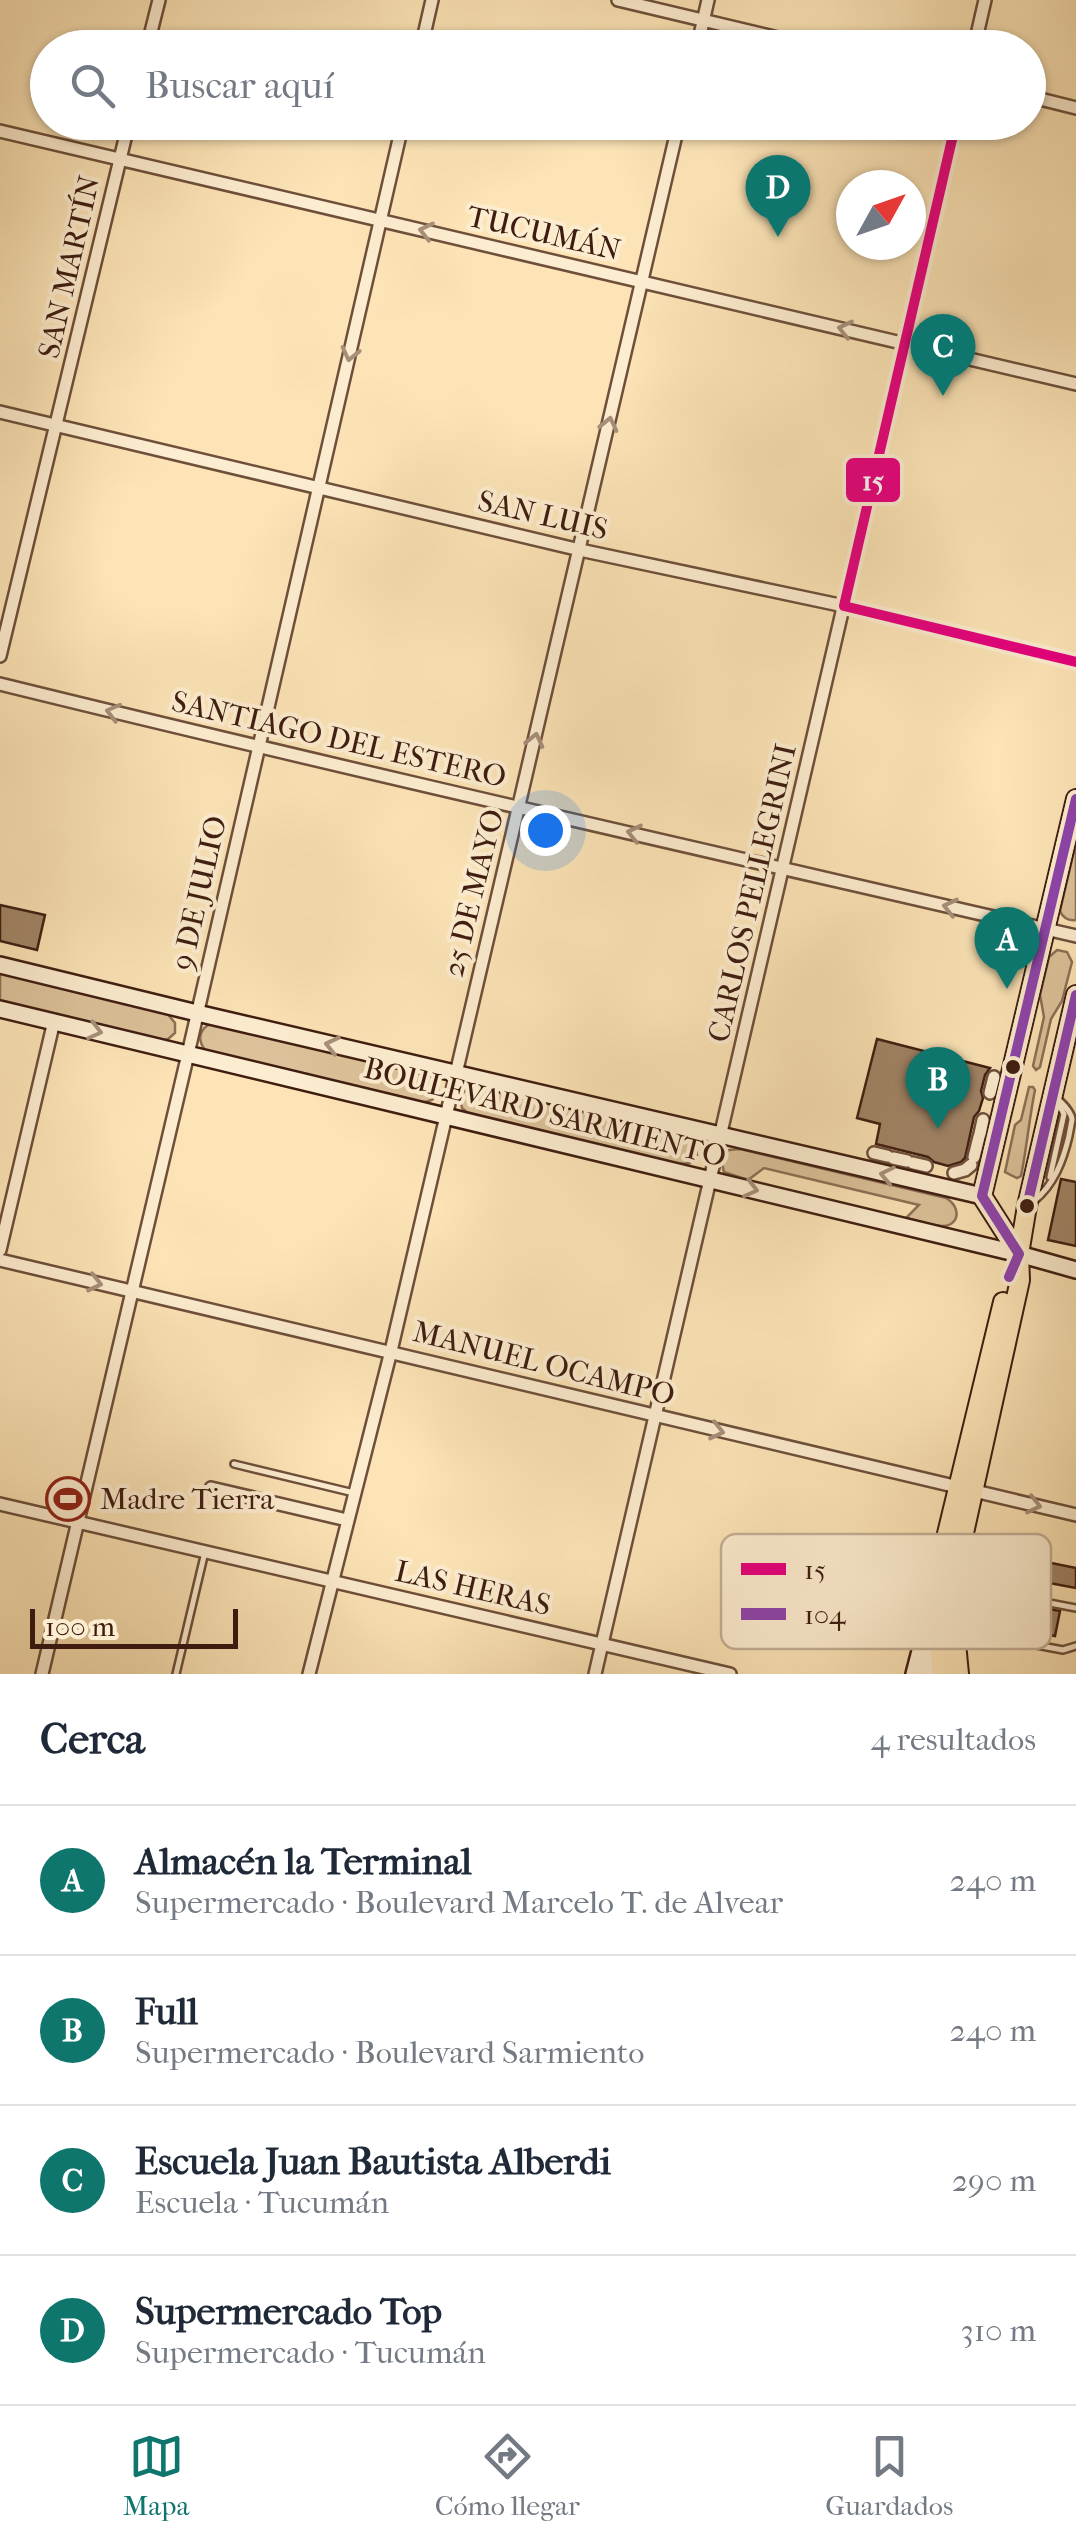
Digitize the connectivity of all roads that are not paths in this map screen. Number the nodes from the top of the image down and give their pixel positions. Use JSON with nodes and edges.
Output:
{"nodes":[{"id":1,"x":159,"y":0,"type":"edge"},
{"id":2,"x":432,"y":0,"type":"edge"},
{"id":3,"x":618,"y":0,"type":"edge"},
{"id":4,"x":708,"y":0,"type":"edge"},
{"id":5,"x":985,"y":0,"type":"edge"},
{"id":6,"x":703,"y":20,"type":"junction"},
{"id":7,"x":152,"y":30,"type":"edge"},
{"id":8,"x":425,"y":30,"type":"edge"},
{"id":9,"x":701,"y":30,"type":"edge"},
{"id":10,"x":745,"y":30,"type":"edge"},
{"id":11,"x":978,"y":30,"type":"edge"},
{"id":12,"x":1046,"y":100,"type":"edge"},
{"id":13,"x":1076,"y":108,"type":"edge"},
{"id":14,"x":0,"y":131,"type":"edge"},
{"id":15,"x":30,"y":138,"type":"edge"},
{"id":16,"x":39,"y":140,"type":"edge"},
{"id":17,"x":125,"y":140,"type":"edge"},
{"id":18,"x":399,"y":140,"type":"edge"},
{"id":19,"x":675,"y":140,"type":"edge"},
{"id":20,"x":952,"y":140,"type":"edge"},
{"id":21,"x":120,"y":159,"type":"junction"},
{"id":22,"x":380,"y":220,"type":"junction"},
{"id":23,"x":642,"y":282,"type":"junction"},
{"id":24,"x":905,"y":344,"type":"junction"},
{"id":25,"x":1076,"y":384,"type":"edge"},
{"id":26,"x":0,"y":412,"type":"edge"},
{"id":27,"x":57,"y":426,"type":"junction"},
{"id":28,"x":318,"y":488,"type":"junction"},
{"id":29,"x":580,"y":550,"type":"junction"},
{"id":30,"x":844,"y":606,"type":"junction"},
{"id":31,"x":0,"y":656,"type":"edge"},
{"id":32,"x":1076,"y":662,"type":"edge"},
{"id":33,"x":0,"y":684,"type":"edge"},
{"id":34,"x":258,"y":748,"type":"junction"},
{"id":35,"x":1076,"y":799,"type":"edge"},
{"id":36,"x":520,"y":806,"type":"junction"},
{"id":37,"x":783,"y":868,"type":"junction"},
{"id":38,"x":1045,"y":929,"type":"junction"},
{"id":39,"x":1076,"y":936,"type":"edge"},
{"id":40,"x":0,"y":965,"type":"edge"},
{"id":41,"x":1076,"y":995,"type":"edge"},
{"id":42,"x":0,"y":1008,"type":"edge"},
{"id":43,"x":197,"y":1014,"type":"junction"},
{"id":44,"x":54,"y":1022,"type":"junction"},
{"id":45,"x":188,"y":1054,"type":"junction"},
{"id":46,"x":455,"y":1073,"type":"junction"},
{"id":47,"x":994,"y":1076,"type":"dead end"},
{"id":48,"x":990,"y":1093,"type":"dead end"},
{"id":49,"x":1053,"y":1094,"type":"junction"},
{"id":50,"x":445,"y":1116,"type":"junction"},
{"id":51,"x":984,"y":1120,"type":"dead end"},
{"id":52,"x":721,"y":1136,"type":"junction"},
{"id":53,"x":1054,"y":1155,"type":"junction"},
{"id":54,"x":885,"y":1156,"type":"dead end"},
{"id":55,"x":915,"y":1163,"type":"dead end"},
{"id":56,"x":1036,"y":1166,"type":"junction"},
{"id":57,"x":954,"y":1172,"type":"dead end"},
{"id":58,"x":711,"y":1180,"type":"junction"},
{"id":59,"x":1049,"y":1182,"type":"junction"},
{"id":60,"x":982,"y":1196,"type":"junction"},
{"id":61,"x":1027,"y":1206,"type":"junction"},
{"id":62,"x":0,"y":1250,"type":"edge"},
{"id":63,"x":1020,"y":1254,"type":"junction"},
{"id":64,"x":0,"y":1260,"type":"edge"},
{"id":65,"x":1076,"y":1270,"type":"edge"},
{"id":66,"x":132,"y":1292,"type":"junction"},
{"id":67,"x":390,"y":1352,"type":"junction"},
{"id":68,"x":655,"y":1417,"type":"junction"},
{"id":69,"x":234,"y":1464,"type":"dead end"},
{"id":70,"x":211,"y":1488,"type":"dead end"},
{"id":71,"x":965,"y":1489,"type":"junction"},
{"id":72,"x":354,"y":1493,"type":"junction"},
{"id":73,"x":0,"y":1504,"type":"edge"},
{"id":74,"x":1076,"y":1515,"type":"edge"},
{"id":75,"x":347,"y":1520,"type":"junction"},
{"id":76,"x":79,"y":1523,"type":"junction"},
{"id":77,"x":957,"y":1534,"type":"edge"},
{"id":78,"x":205,"y":1552,"type":"junction"},
{"id":79,"x":332,"y":1581,"type":"junction"},
{"id":80,"x":1051,"y":1603,"type":"edge"},
{"id":81,"x":1076,"y":1608,"type":"edge"},
{"id":82,"x":602,"y":1642,"type":"junction"},
{"id":83,"x":1076,"y":1646,"type":"edge"},
{"id":84,"x":1051,"y":1648,"type":"edge"},
{"id":85,"x":923,"y":1649,"type":"edge"},
{"id":86,"x":939,"y":1649,"type":"edge"},
{"id":87,"x":944,"y":1649,"type":"edge"},
{"id":88,"x":951,"y":1649,"type":"edge"},
{"id":89,"x":42,"y":1674,"type":"edge"},
{"id":90,"x":176,"y":1674,"type":"edge"},
{"id":91,"x":309,"y":1674,"type":"edge"},
{"id":92,"x":594,"y":1674,"type":"edge"},
{"id":93,"x":730,"y":1674,"type":"edge"},
{"id":94,"x":914,"y":1674,"type":"edge"},
{"id":95,"x":929,"y":1674,"type":"edge"},
{"id":96,"x":942,"y":1674,"type":"edge"},
{"id":97,"x":959,"y":1674,"type":"edge"}],
"edges":[{"from":1,"to":7,"type":"street"},
{"from":2,"to":8,"type":"street"},
{"from":3,"to":6,"type":"street"},
{"from":4,"to":6,"type":"street"},
{"from":5,"to":11,"type":"street"},
{"from":6,"to":9,"type":"street"},
{"from":6,"to":10,"type":"street"},
{"from":12,"to":13,"type":"street"},
{"from":14,"to":15,"type":"street","name":"TUCUMÁN"},
{"from":16,"to":21,"type":"street","name":"TUCUMÁN"},
{"from":17,"to":21,"type":"street","name":"SAN MARTÍN"},
{"from":18,"to":22,"type":"street","name":"9 DE JULIO"},
{"from":19,"to":23,"type":"street","name":"25 DE MAYO"},
{"from":20,"to":24,"type":"street","name":"CARLOS PELLEGRINI"},
{"from":21,"to":22,"type":"street","name":"TUCUMÁN"},
{"from":21,"to":27,"type":"street","name":"SAN MARTÍN"},
{"from":23,"to":22,"type":"street","name":"TUCUMÁN","one_way":true},
{"from":22,"to":28,"type":"street","name":"9 DE JULIO","one_way":true},
{"from":24,"to":23,"type":"street","name":"TUCUMÁN","one_way":true},
{"from":29,"to":23,"type":"street","name":"25 DE MAYO","one_way":true},
{"from":24,"to":25,"type":"street","name":"TUCUMÁN"},
{"from":24,"to":30,"type":"street","name":"CARLOS PELLEGRINI"},
{"from":26,"to":27,"type":"street","name":"SAN LUIS"},
{"from":27,"to":28,"type":"street","name":"SAN LUIS"},
{"from":27,"to":31,"type":"street","name":"SAN MARTÍN"},
{"from":28,"to":29,"type":"street","name":"SAN LUIS"},
{"from":28,"to":34,"type":"street","name":"9 DE JULIO"},
{"from":29,"to":30,"type":"street","name":"SAN LUIS"},
{"from":36,"to":29,"type":"street","name":"25 DE MAYO","one_way":true},
{"from":30,"to":32,"type":"street","name":"SAN LUIS"},
{"from":30,"to":37,"type":"street","name":"CARLOS PELLEGRINI"},
{"from":34,"to":33,"type":"street","name":"SANTIAGO DEL ESTERO","one_way":true},
{"from":34,"to":36,"type":"street","name":"SANTIAGO DEL ESTERO"},
{"from":34,"to":43,"type":"street","name":"9 DE JULIO"},
{"from":35,"to":38,"type":"main road"},
{"from":37,"to":36,"type":"street","name":"SANTIAGO DEL ESTERO","one_way":true},
{"from":36,"to":46,"type":"street","name":"25 DE MAYO"},
{"from":38,"to":37,"type":"street","name":"SANTIAGO DEL ESTERO","one_way":true},
{"from":37,"to":52,"type":"street","name":"CARLOS PELLEGRINI"},
{"from":38,"to":39,"type":"street","name":"SANTIAGO DEL ESTERO"},
{"from":38,"to":60,"type":"main road"},
{"from":40,"to":43,"type":"main road","name":"BOULEVARD SARMIENTO"},
{"from":41,"to":49,"type":"main road"},
{"from":42,"to":44,"type":"main road","name":"BOULEVARD SARMIENTO"},
{"from":43,"to":45,"type":"street","name":"9 DE JULIO"},
{"from":46,"to":43,"type":"main road","name":"BOULEVARD SARMIENTO","one_way":true},
{"from":44,"to":45,"type":"main road","name":"BOULEVARD SARMIENTO","one_way":true},
{"from":44,"to":62,"type":"street"},
{"from":45,"to":50,"type":"main road","name":"BOULEVARD SARMIENTO"},
{"from":45,"to":66,"type":"street","name":"9 DE JULIO"},
{"from":46,"to":50,"type":"street","name":"25 DE MAYO"},
{"from":46,"to":52,"type":"main road","name":"BOULEVARD SARMIENTO"},
{"from":47,"to":48,"type":"street"},
{"from":49,"to":53,"type":"lane"},
{"from":49,"to":56,"type":"main road"},
{"from":49,"to":59,"type":"lane"},
{"from":50,"to":58,"type":"main road","name":"BOULEVARD SARMIENTO"},
{"from":50,"to":67,"type":"street","name":"25 DE MAYO"},
{"from":51,"to":57,"type":"street"},
{"from":52,"to":58,"type":"street","name":"CARLOS PELLEGRINI"},
{"from":60,"to":52,"type":"main road","name":"BOULEVARD SARMIENTO","one_way":true},
{"from":53,"to":56,"type":"lane"},
{"from":53,"to":59,"type":"lane"},
{"from":54,"to":55,"type":"street"},
{"from":56,"to":61,"type":"main road"},
{"from":58,"to":63,"type":"main road","name":"BOULEVARD SARMIENTO","one_way":true},
{"from":58,"to":68,"type":"street","name":"CARLOS PELLEGRINI"},
{"from":59,"to":61,"type":"lane"},
{"from":60,"to":63,"type":"main road"},
{"from":61,"to":63,"type":"main road"},
{"from":63,"to":65,"type":"main road","name":"BOULEVARD SARMIENTO"},
{"from":63,"to":71,"type":"main road"},
{"from":64,"to":66,"type":"street","name":"MANUEL OCAMPO","one_way":true},
{"from":66,"to":67,"type":"street","name":"MANUEL OCAMPO"},
{"from":66,"to":76,"type":"street","name":"9 DE JULIO"},
{"from":67,"to":68,"type":"street","name":"MANUEL OCAMPO"},
{"from":67,"to":72,"type":"street","name":"25 DE MAYO"},
{"from":68,"to":71,"type":"street","name":"MANUEL OCAMPO","one_way":true},
{"from":68,"to":82,"type":"street","name":"CARLOS PELLEGRINI"},
{"from":69,"to":72,"type":"lane"},
{"from":70,"to":75,"type":"street"},
{"from":71,"to":74,"type":"street","name":"MANUEL OCAMPO","one_way":true},
{"from":71,"to":77,"type":"main road"},
{"from":72,"to":75,"type":"street","name":"25 DE MAYO"},
{"from":73,"to":76,"type":"street","name":"LAS HERAS"},
{"from":75,"to":79,"type":"street","name":"25 DE MAYO"},
{"from":76,"to":78,"type":"street","name":"LAS HERAS"},
{"from":76,"to":89,"type":"street","name":"9 DE JULIO"},
{"from":78,"to":79,"type":"street","name":"LAS HERAS"},
{"from":78,"to":90,"type":"lane"},
{"from":79,"to":82,"type":"street","name":"LAS HERAS"},
{"from":79,"to":91,"type":"street","name":"25 DE MAYO"},
{"from":80,"to":81,"type":"lane"},
{"from":82,"to":92,"type":"street","name":"CARLOS PELLEGRINI"},
{"from":82,"to":93,"type":"street","name":"LAS HERAS"},
{"from":83,"to":84,"type":"lane"},
{"from":85,"to":94,"type":"main road"},
{"from":86,"to":95,"type":"main road"},
{"from":87,"to":96,"type":"main road"},
{"from":88,"to":97,"type":"main road"}]}
